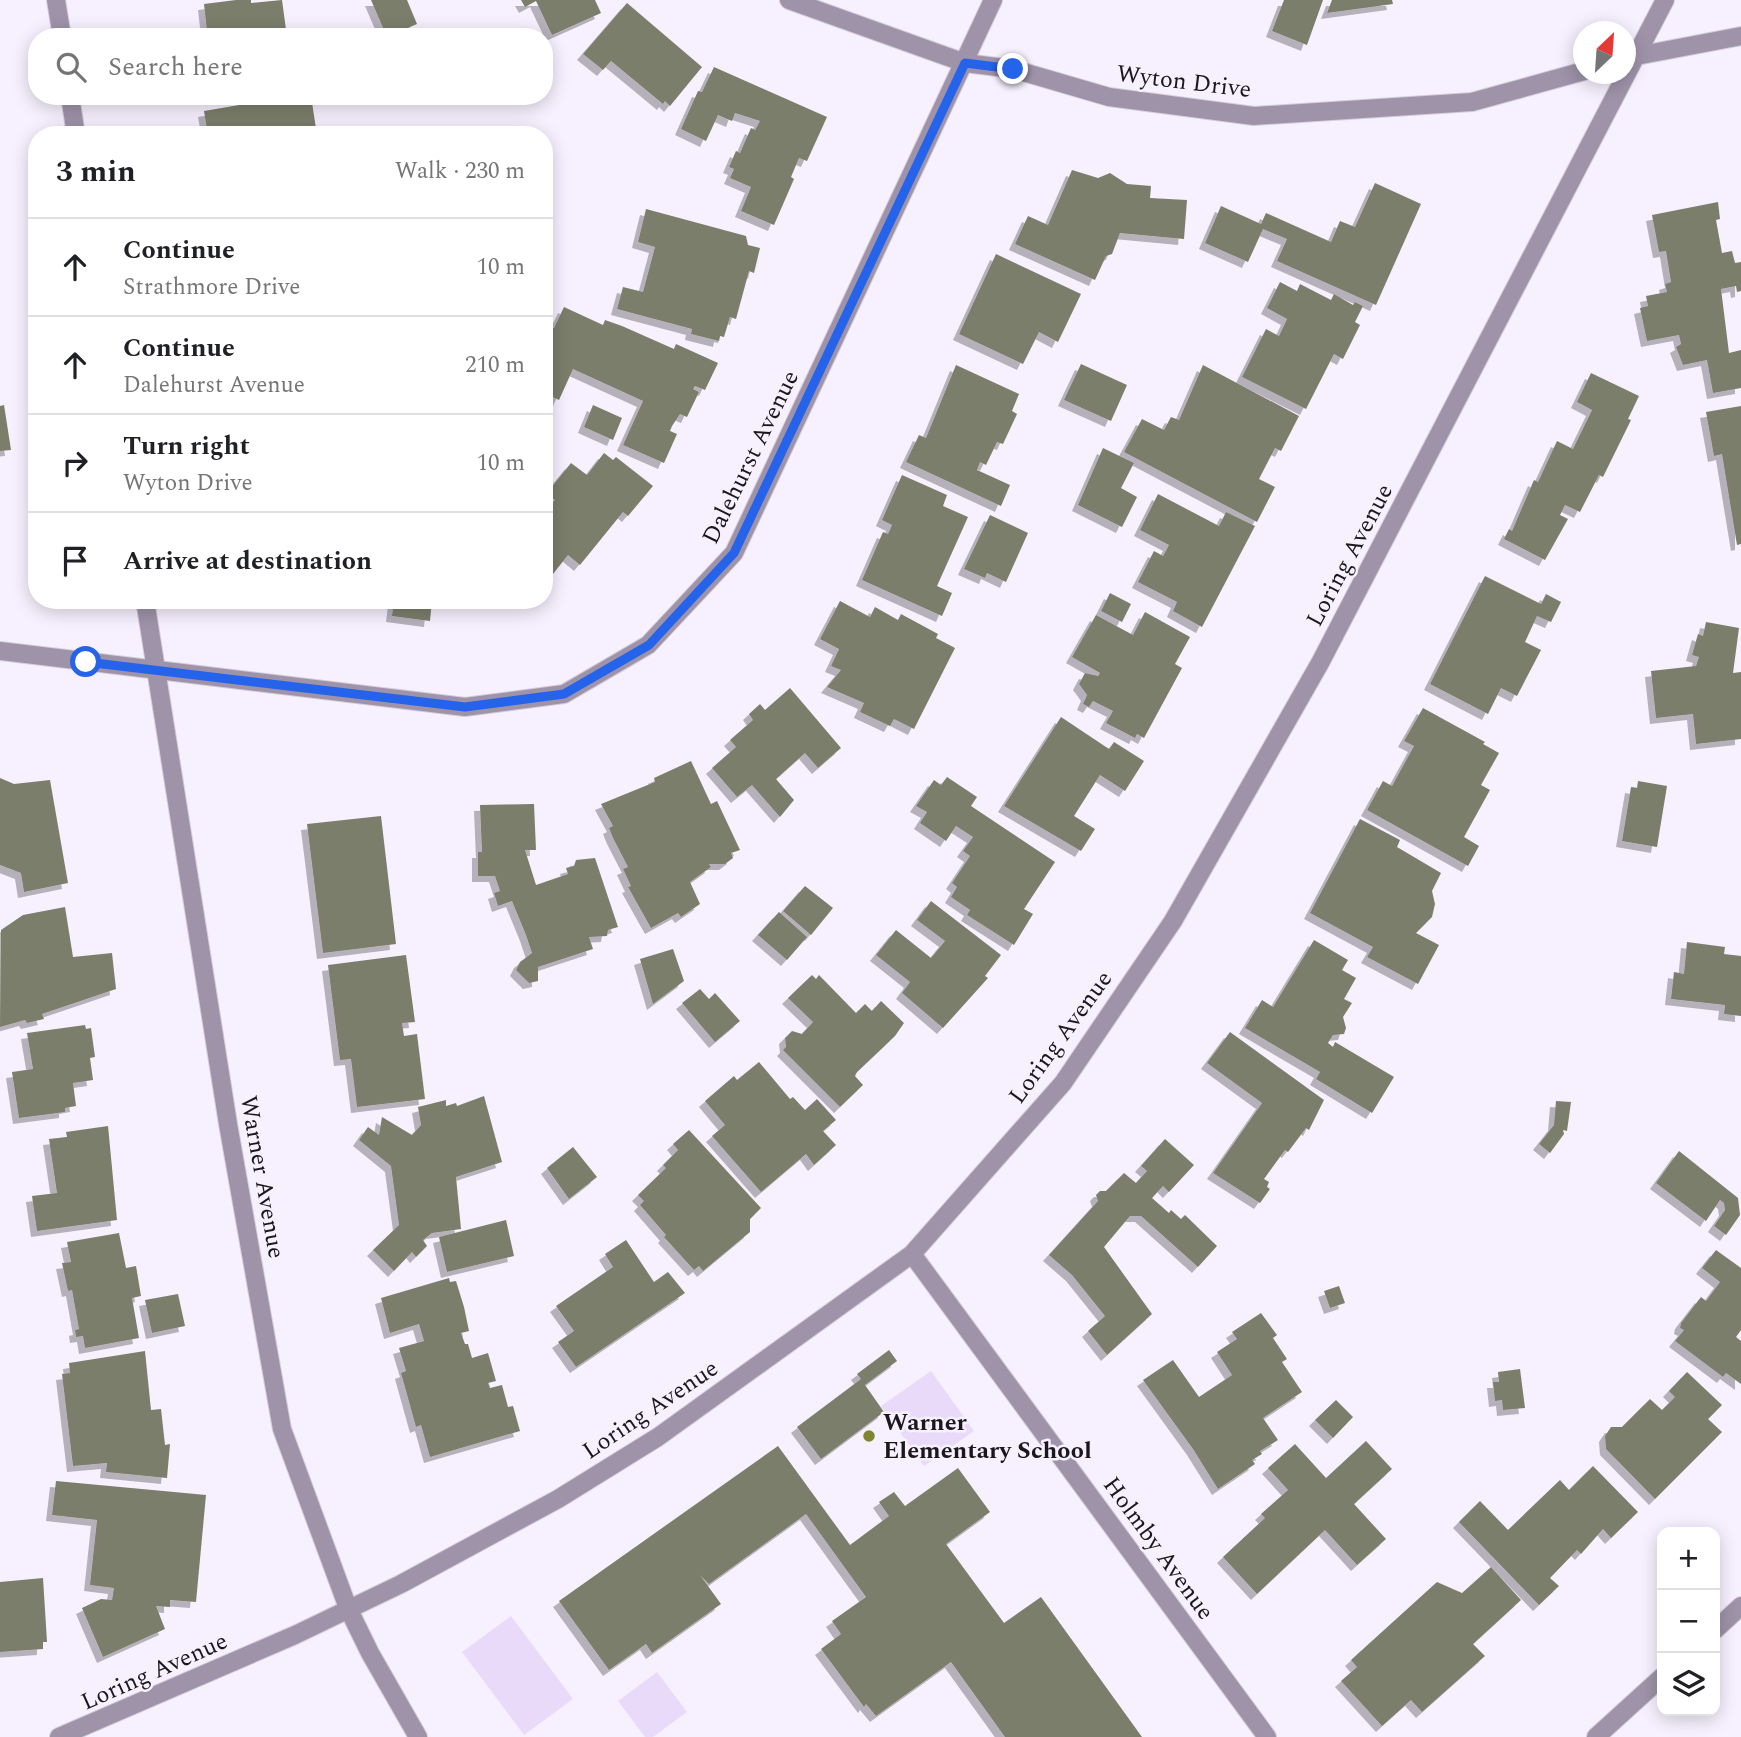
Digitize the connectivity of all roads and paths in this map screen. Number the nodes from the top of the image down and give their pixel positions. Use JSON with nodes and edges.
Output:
{"nodes":[{"id":1,"x":56,"y":0,"type":"edge"},
{"id":2,"x":789,"y":0,"type":"edge"},
{"id":3,"x":993,"y":0,"type":"edge"},
{"id":4,"x":1665,"y":0,"type":"edge"},
{"id":5,"x":61,"y":28,"type":"edge"},
{"id":6,"x":1741,"y":36,"type":"edge"},
{"id":7,"x":1636,"y":50,"type":"edge"},
{"id":8,"x":1636,"y":56,"type":"edge"},
{"id":9,"x":965,"y":63,"type":"junction"},
{"id":10,"x":1573,"y":74,"type":"edge"},
{"id":11,"x":1618,"y":84,"type":"edge"},
{"id":12,"x":71,"y":105,"type":"edge"},
{"id":13,"x":75,"y":126,"type":"edge"},
{"id":14,"x":146,"y":609,"type":"edge"},
{"id":15,"x":0,"y":651,"type":"edge"},
{"id":16,"x":156,"y":670,"type":"junction"},
{"id":17,"x":912,"y":1254,"type":"junction"},
{"id":18,"x":1741,"y":1606,"type":"edge"},
{"id":19,"x":348,"y":1608,"type":"junction"},
{"id":20,"x":1720,"y":1625,"type":"edge"},
{"id":21,"x":1657,"y":1682,"type":"edge"},
{"id":22,"x":60,"y":1737,"type":"edge"},
{"id":23,"x":418,"y":1737,"type":"edge"},
{"id":24,"x":1267,"y":1737,"type":"edge"},
{"id":25,"x":1596,"y":1737,"type":"edge"}],
"edges":[{"from":1,"to":5,"type":"street"},
{"from":2,"to":9,"type":"street","name":"Wyton Drive"},
{"from":3,"to":9,"type":"street","name":"Dalehurst Avenue"},
{"from":4,"to":7,"type":"street","name":"Loring Avenue"},
{"from":6,"to":8,"type":"street"},
{"from":9,"to":10,"type":"street","name":"Wyton Drive"},
{"from":9,"to":16,"type":"street","name":"Dalehurst Avenue"},
{"from":11,"to":17,"type":"street","name":"Loring Avenue"},
{"from":12,"to":13,"type":"street"},
{"from":14,"to":16,"type":"street","name":"Warner Avenue"},
{"from":15,"to":16,"type":"street","name":"Dalehurst Avenue"},
{"from":16,"to":19,"type":"street","name":"Warner Avenue"},
{"from":17,"to":19,"type":"street","name":"Loring Avenue"},
{"from":17,"to":24,"type":"street","name":"Holmby Avenue"},
{"from":18,"to":20,"type":"street"},
{"from":19,"to":22,"type":"street","name":"Loring Avenue"},
{"from":19,"to":23,"type":"street","name":"Warner Avenue"},
{"from":21,"to":25,"type":"street"}]}
